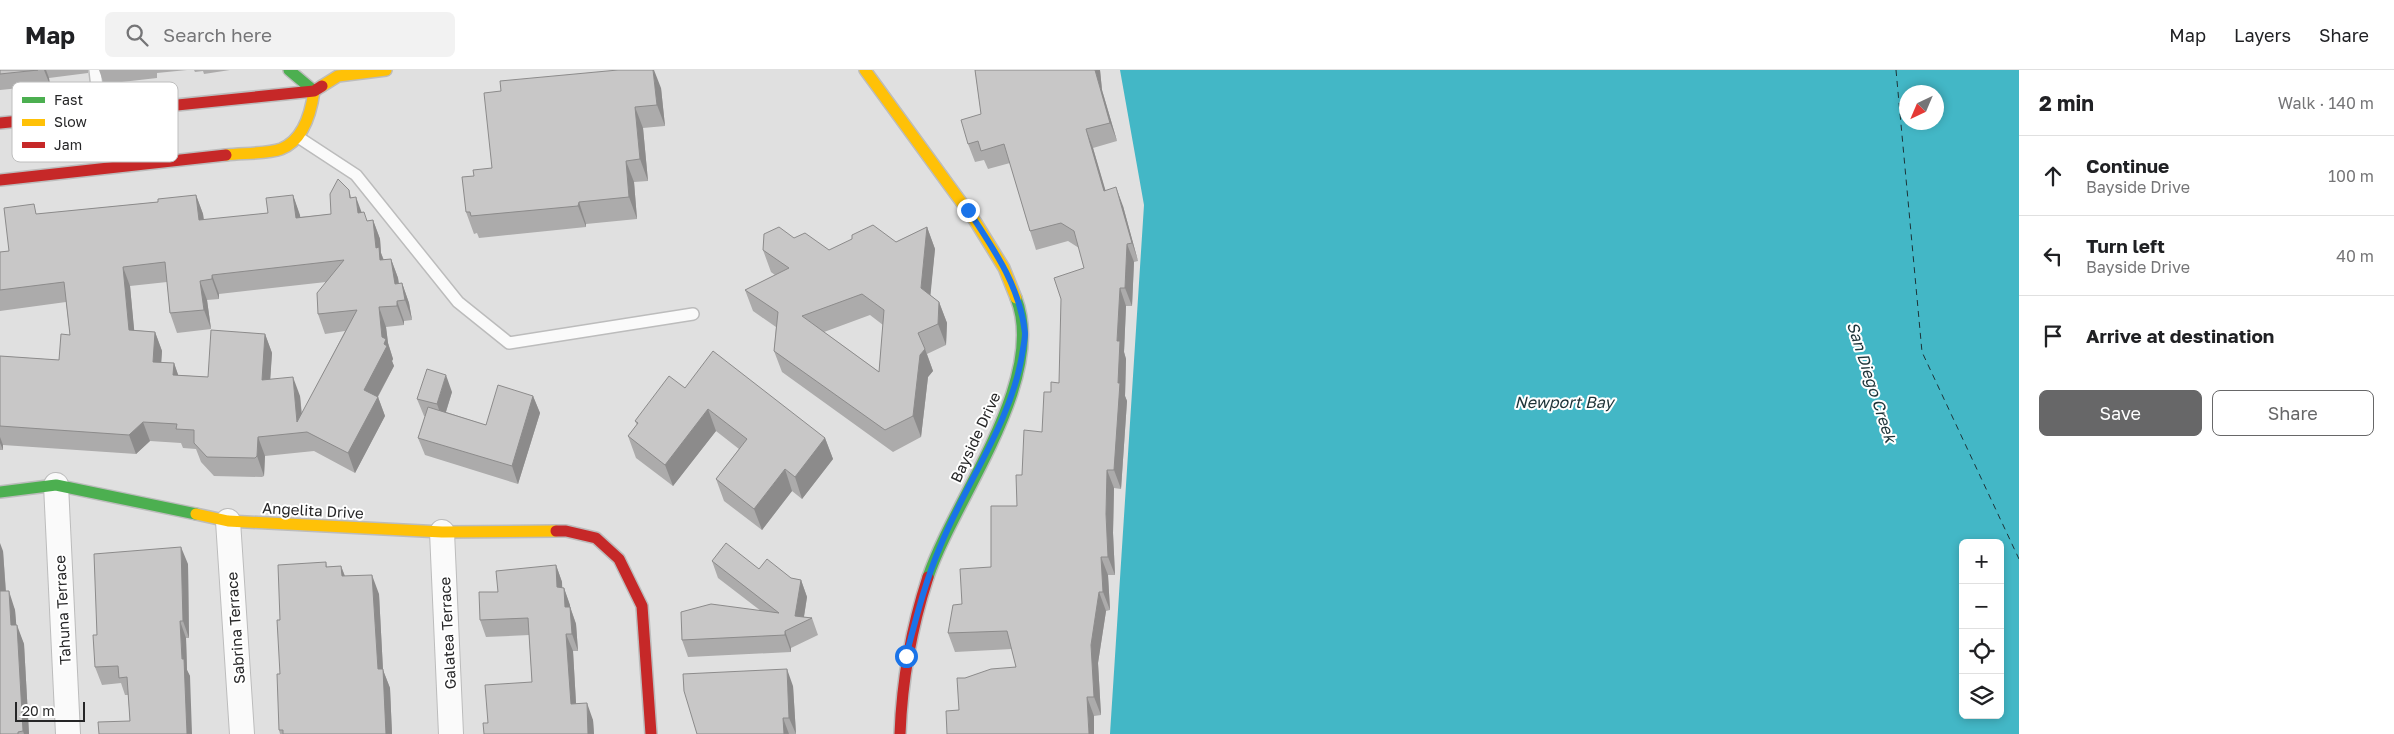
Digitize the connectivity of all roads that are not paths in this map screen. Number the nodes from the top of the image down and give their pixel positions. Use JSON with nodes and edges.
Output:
{"nodes":[{"id":1,"x":289,"y":70,"type":"edge"},
{"id":2,"x":386,"y":70,"type":"edge"},
{"id":3,"x":865,"y":70,"type":"edge"},
{"id":4,"x":314,"y":91,"type":"junction"},
{"id":5,"x":178,"y":105,"type":"edge"},
{"id":6,"x":298,"y":137,"type":"junction"},
{"id":7,"x":178,"y":160,"type":"edge"},
{"id":8,"x":163,"y":162,"type":"edge"},
{"id":9,"x":0,"y":180,"type":"edge"},
{"id":10,"x":693,"y":314,"type":"dead end"},
{"id":11,"x":56,"y":485,"type":"junction"},
{"id":12,"x":0,"y":492,"type":"edge"},
{"id":13,"x":228,"y":521,"type":"junction"},
{"id":14,"x":442,"y":532,"type":"junction"},
{"id":15,"x":68,"y":734,"type":"edge"},
{"id":16,"x":242,"y":734,"type":"edge"},
{"id":17,"x":451,"y":734,"type":"edge"},
{"id":18,"x":651,"y":734,"type":"edge"},
{"id":19,"x":900,"y":734,"type":"edge"}],
"edges":[{"from":1,"to":4,"type":"street"},
{"from":2,"to":4,"type":"street"},
{"from":3,"to":19,"type":"street","name":"Bayside Drive"},
{"from":4,"to":5,"type":"street"},
{"from":4,"to":6,"type":"street"},
{"from":6,"to":7,"type":"street"},
{"from":6,"to":10,"type":"lane"},
{"from":8,"to":9,"type":"street"},
{"from":11,"to":12,"type":"street","name":"Angelita Drive"},
{"from":11,"to":13,"type":"street","name":"Angelita Drive"},
{"from":11,"to":15,"type":"street","name":"Tahuna Terrace"},
{"from":13,"to":14,"type":"street","name":"Angelita Drive"},
{"from":13,"to":16,"type":"street","name":"Sabrina Terrace"},
{"from":14,"to":17,"type":"street","name":"Galatea Terrace"},
{"from":14,"to":18,"type":"street","name":"Angelita Drive"}]}
